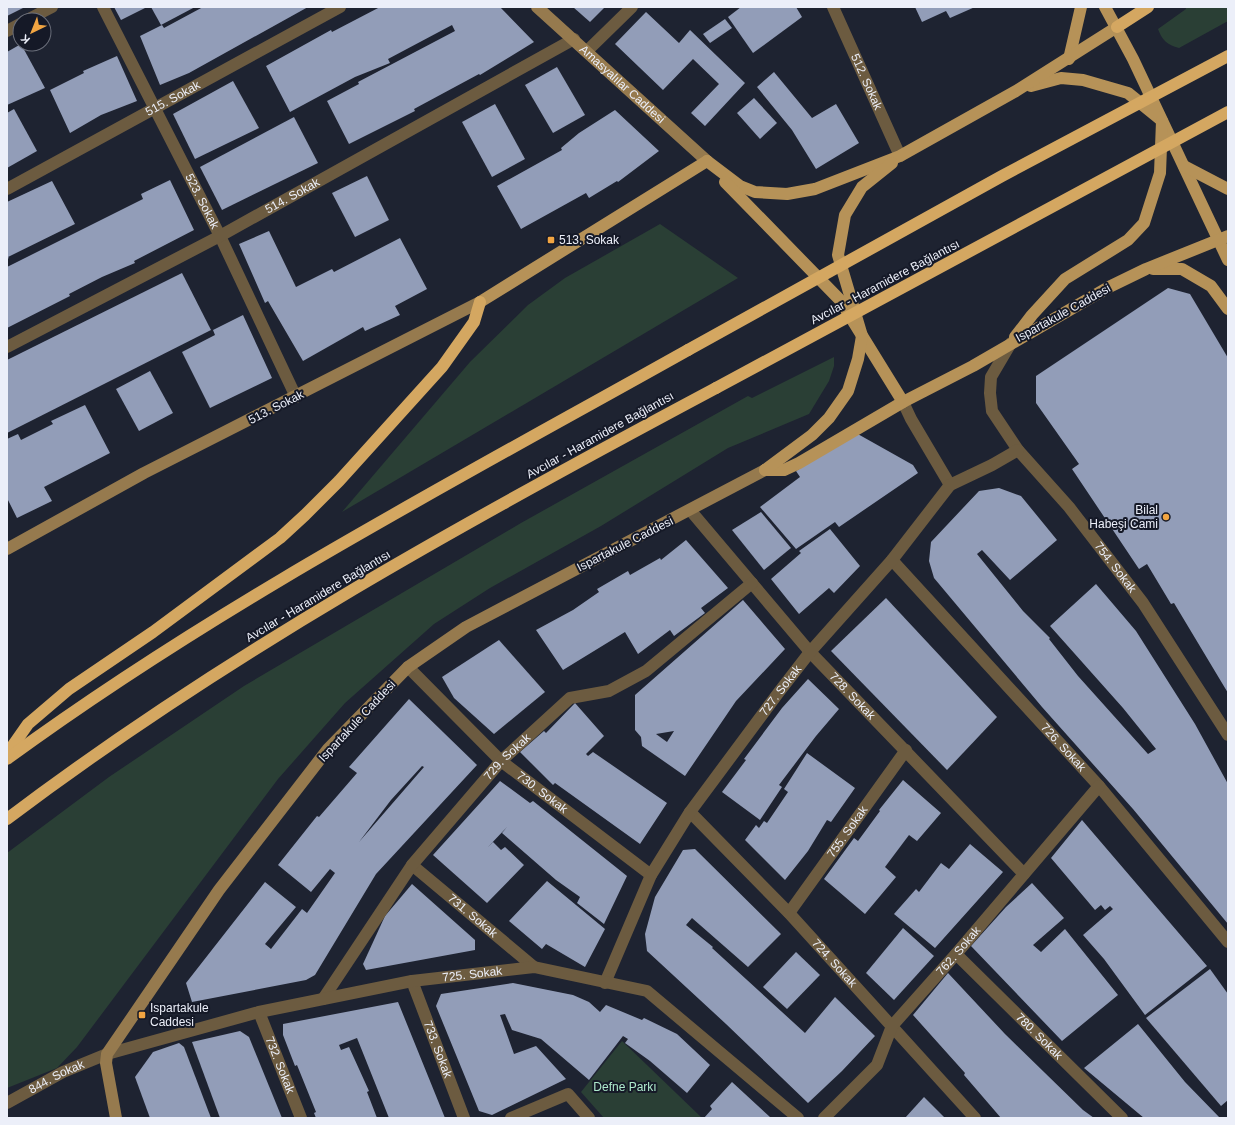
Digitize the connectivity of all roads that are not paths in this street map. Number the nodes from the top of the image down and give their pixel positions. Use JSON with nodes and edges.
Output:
{"nodes":[{"id":1,"x":52,"y":7,"type":"edge"},
{"id":2,"x":102,"y":7,"type":"edge"},
{"id":3,"x":340,"y":7,"type":"edge"},
{"id":4,"x":538,"y":7,"type":"edge"},
{"id":5,"x":632,"y":7,"type":"edge"},
{"id":6,"x":833,"y":7,"type":"edge"},
{"id":7,"x":1081,"y":7,"type":"edge"},
{"id":8,"x":1105,"y":7,"type":"edge"},
{"id":9,"x":1148,"y":7,"type":"edge"},
{"id":10,"x":42,"y":12,"type":"edge"},
{"id":11,"x":1117,"y":27,"type":"junction"},
{"id":12,"x":574,"y":39,"type":"junction"},
{"id":13,"x":587,"y":51,"type":"junction"},
{"id":14,"x":1228,"y":56,"type":"edge"},
{"id":15,"x":1069,"y":58,"type":"junction"},
{"id":16,"x":1016,"y":91,"type":"junction"},
{"id":17,"x":156,"y":108,"type":"junction"},
{"id":18,"x":1228,"y":112,"type":"edge"},
{"id":19,"x":1162,"y":121,"type":"junction"},
{"id":20,"x":900,"y":156,"type":"junction"},
{"id":21,"x":707,"y":161,"type":"junction"},
{"id":22,"x":1184,"y":166,"type":"junction"},
{"id":23,"x":1228,"y":188,"type":"edge"},
{"id":24,"x":7,"y":189,"type":"edge"},
{"id":25,"x":220,"y":236,"type":"junction"},
{"id":26,"x":1224,"y":237,"type":"edge"},
{"id":27,"x":1228,"y":260,"type":"edge"},
{"id":28,"x":1146,"y":269,"type":"junction"},
{"id":29,"x":480,"y":302,"type":"junction"},
{"id":30,"x":1228,"y":309,"type":"edge"},
{"id":31,"x":862,"y":336,"type":"junction"},
{"id":32,"x":1012,"y":342,"type":"junction"},
{"id":33,"x":7,"y":347,"type":"edge"},
{"id":34,"x":296,"y":397,"type":"junction"},
{"id":35,"x":903,"y":402,"type":"junction"},
{"id":36,"x":1018,"y":450,"type":"junction"},
{"id":37,"x":765,"y":470,"type":"junction"},
{"id":38,"x":950,"y":485,"type":"junction"},
{"id":39,"x":690,"y":510,"type":"junction"},
{"id":40,"x":7,"y":549,"type":"edge"},
{"id":41,"x":892,"y":560,"type":"junction"},
{"id":42,"x":752,"y":583,"type":"junction"},
{"id":43,"x":810,"y":652,"type":"junction"},
{"id":44,"x":408,"y":666,"type":"junction"},
{"id":45,"x":1228,"y":735,"type":"edge"},
{"id":46,"x":906,"y":750,"type":"junction"},
{"id":47,"x":7,"y":754,"type":"edge"},
{"id":48,"x":7,"y":759,"type":"edge"},
{"id":49,"x":501,"y":761,"type":"junction"},
{"id":50,"x":1099,"y":786,"type":"junction"},
{"id":51,"x":690,"y":812,"type":"junction"},
{"id":52,"x":7,"y":819,"type":"edge"},
{"id":53,"x":412,"y":865,"type":"junction"},
{"id":54,"x":1024,"y":874,"type":"junction"},
{"id":55,"x":650,"y":875,"type":"junction"},
{"id":56,"x":789,"y":913,"type":"junction"},
{"id":57,"x":1228,"y":942,"type":"edge"},
{"id":58,"x":956,"y":954,"type":"junction"},
{"id":59,"x":534,"y":967,"type":"junction"},
{"id":60,"x":412,"y":981,"type":"junction"},
{"id":61,"x":605,"y":983,"type":"junction"},
{"id":62,"x":323,"y":999,"type":"junction"},
{"id":63,"x":259,"y":1012,"type":"junction"},
{"id":64,"x":892,"y":1026,"type":"junction"},
{"id":65,"x":107,"y":1054,"type":"junction"},
{"id":66,"x":7,"y":1103,"type":"edge"},
{"id":67,"x":791,"y":1115,"type":"edge"},
{"id":68,"x":116,"y":1118,"type":"edge"},
{"id":69,"x":301,"y":1118,"type":"edge"},
{"id":70,"x":464,"y":1118,"type":"edge"},
{"id":71,"x":511,"y":1118,"type":"edge"},
{"id":72,"x":589,"y":1118,"type":"edge"},
{"id":73,"x":824,"y":1118,"type":"edge"},
{"id":74,"x":975,"y":1118,"type":"edge"},
{"id":75,"x":1122,"y":1118,"type":"edge"}],
"edges":[{"from":1,"to":10,"type":"street"},
{"from":2,"to":17,"type":"street","name":"523. Sokak"},
{"from":3,"to":17,"type":"street","name":"515. Sokak"},
{"from":4,"to":12,"type":"street","name":"Amasyalılar Caddesi"},
{"from":5,"to":13,"type":"street"},
{"from":6,"to":20,"type":"street","name":"512. Sokak"},
{"from":7,"to":15,"type":"main road"},
{"from":8,"to":11,"type":"main road"},
{"from":9,"to":11,"type":"highway"},
{"from":11,"to":15,"type":"main road"},
{"from":11,"to":19,"type":"main road"},
{"from":12,"to":13,"type":"street","name":"Amasyalılar Caddesi"},
{"from":12,"to":25,"type":"street","name":"514. Sokak"},
{"from":13,"to":21,"type":"street","name":"Amasyalılar Caddesi"},
{"from":14,"to":48,"type":"highway","bridge":true},
{"from":15,"to":16,"type":"main road"},
{"from":16,"to":19,"type":"main road"},
{"from":16,"to":20,"type":"main road"},
{"from":17,"to":24,"type":"street","name":"515. Sokak"},
{"from":17,"to":25,"type":"street","name":"523. Sokak"},
{"from":18,"to":52,"type":"highway","name":"Avcılar - Haramidere Bağlantısı","bridge":true},
{"from":19,"to":22,"type":"main road"},
{"from":19,"to":32,"type":"main road"},
{"from":20,"to":21,"type":"main road"},
{"from":20,"to":31,"type":"main road"},
{"from":21,"to":29,"type":"main road","name":"513. Sokak"},
{"from":21,"to":31,"type":"main road"},
{"from":22,"to":23,"type":"main road"},
{"from":22,"to":26,"type":"main road"},
{"from":25,"to":33,"type":"street","name":"514. Sokak"},
{"from":25,"to":34,"type":"street","name":"523. Sokak"},
{"from":26,"to":27,"type":"main road"},
{"from":26,"to":28,"type":"main road","name":"Ispartakule Caddesi"},
{"from":28,"to":30,"type":"main road"},
{"from":28,"to":32,"type":"main road","name":"Ispartakule Caddesi"},
{"from":29,"to":34,"type":"street","name":"513. Sokak"},
{"from":29,"to":47,"type":"highway"},
{"from":31,"to":35,"type":"main road"},
{"from":31,"to":37,"type":"main road"},
{"from":32,"to":35,"type":"main road","name":"Ispartakule Caddesi"},
{"from":32,"to":36,"type":"street","name":"754. Sokak"},
{"from":34,"to":40,"type":"street","name":"513. Sokak"},
{"from":35,"to":37,"type":"main road","name":"Ispartakule Caddesi"},
{"from":35,"to":38,"type":"street"},
{"from":36,"to":38,"type":"street","name":"727. Sokak"},
{"from":36,"to":45,"type":"street","name":"754. Sokak"},
{"from":37,"to":39,"type":"street","name":"Ispartakule Caddesi"},
{"from":38,"to":41,"type":"street","name":"727. Sokak"},
{"from":39,"to":42,"type":"street","name":"728. Sokak"},
{"from":39,"to":44,"type":"street","name":"Ispartakule Caddesi"},
{"from":41,"to":43,"type":"street","name":"727. Sokak"},
{"from":41,"to":50,"type":"street","name":"726. Sokak"},
{"from":42,"to":43,"type":"street","name":"728. Sokak"},
{"from":42,"to":49,"type":"street","name":"729. Sokak"},
{"from":43,"to":46,"type":"street","name":"728. Sokak"},
{"from":43,"to":51,"type":"street","name":"727. Sokak"},
{"from":44,"to":49,"type":"street","name":"730. Sokak"},
{"from":44,"to":65,"type":"street","name":"Ispartakule Caddesi"},
{"from":46,"to":54,"type":"street","name":"728. Sokak"},
{"from":46,"to":56,"type":"street","name":"755. Sokak"},
{"from":49,"to":53,"type":"street","name":"729. Sokak"},
{"from":49,"to":55,"type":"street","name":"730. Sokak"},
{"from":50,"to":54,"type":"street","name":"762. Sokak"},
{"from":50,"to":57,"type":"street","name":"726. Sokak"},
{"from":51,"to":55,"type":"street","name":"727. Sokak"},
{"from":51,"to":56,"type":"street","name":"724. Sokak"},
{"from":53,"to":59,"type":"street","name":"731. Sokak"},
{"from":53,"to":62,"type":"street","name":"729. Sokak"},
{"from":54,"to":58,"type":"street","name":"762. Sokak"},
{"from":55,"to":61,"type":"street","name":"727. Sokak"},
{"from":56,"to":64,"type":"street","name":"724. Sokak"},
{"from":58,"to":64,"type":"street","name":"762. Sokak"},
{"from":58,"to":75,"type":"street","name":"780. Sokak"},
{"from":59,"to":60,"type":"street","name":"725. Sokak"},
{"from":59,"to":61,"type":"street","name":"725. Sokak"},
{"from":60,"to":62,"type":"street","name":"725. Sokak"},
{"from":60,"to":70,"type":"street","name":"733. Sokak"},
{"from":61,"to":67,"type":"street","name":"725. Sokak"},
{"from":62,"to":63,"type":"street","name":"725. Sokak"},
{"from":63,"to":65,"type":"street","name":"725. Sokak"},
{"from":63,"to":69,"type":"street","name":"732. Sokak"},
{"from":64,"to":73,"type":"street","name":"762. Sokak"},
{"from":64,"to":74,"type":"street","name":"724. Sokak"},
{"from":65,"to":66,"type":"street","name":"844. Sokak"},
{"from":65,"to":68,"type":"street"},
{"from":71,"to":72,"type":"street"}]}
